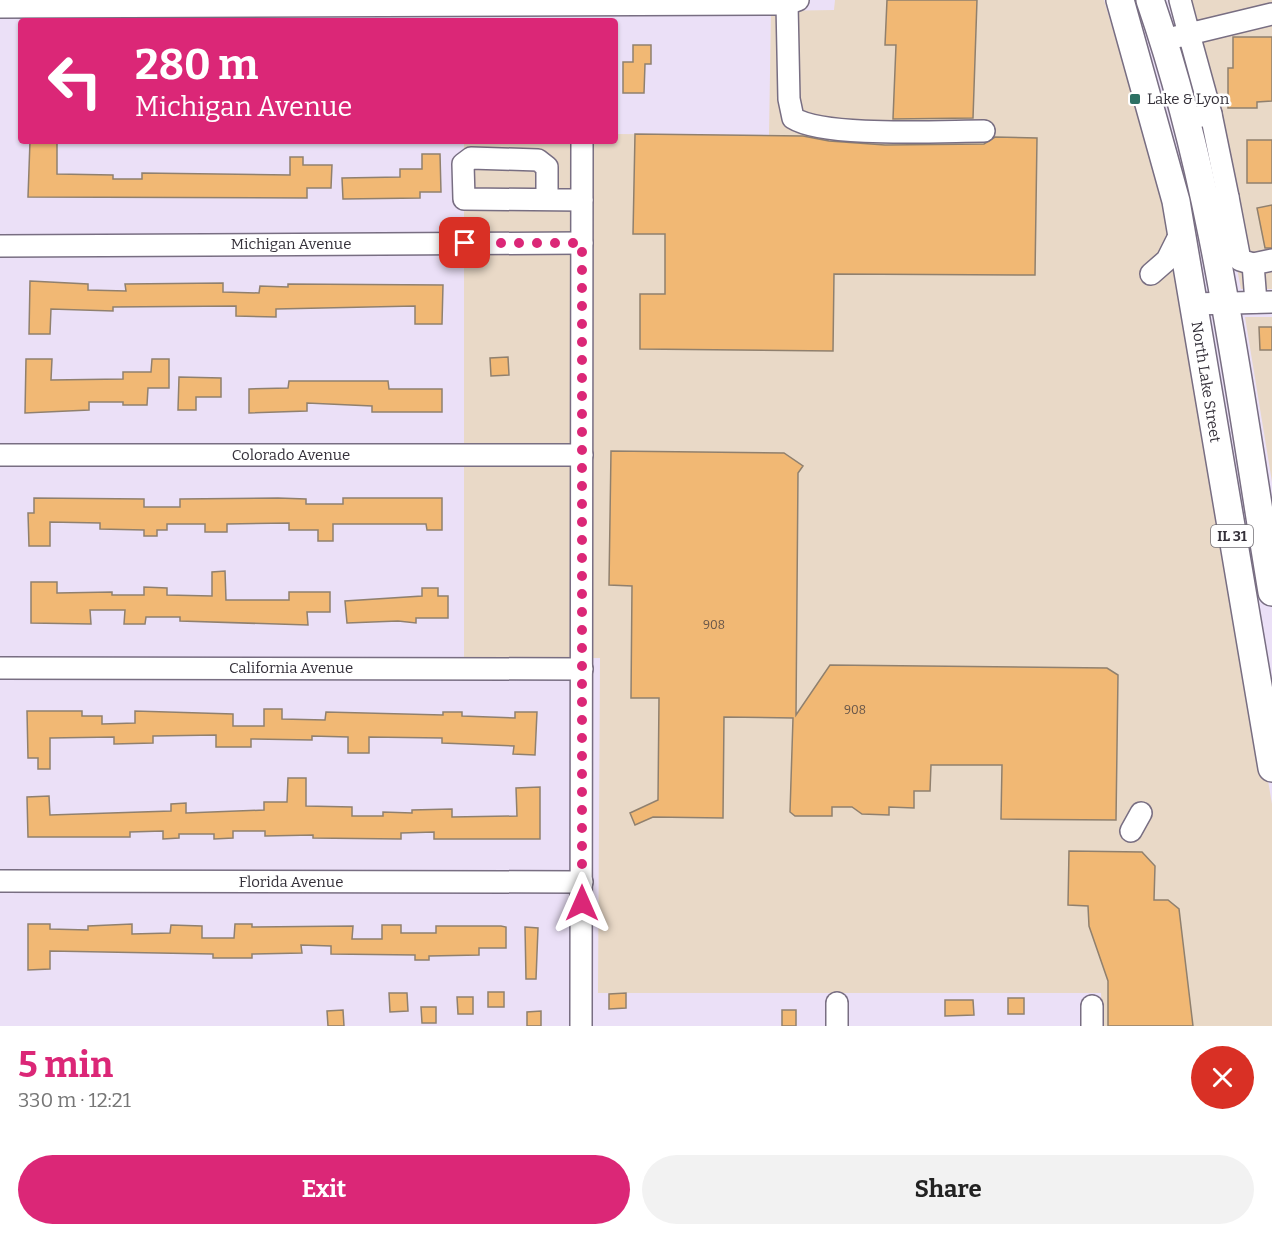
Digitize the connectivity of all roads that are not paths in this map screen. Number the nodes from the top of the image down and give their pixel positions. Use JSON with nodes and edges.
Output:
{"nodes":[{"id":1,"x":1120,"y":0,"type":"edge"},
{"id":2,"x":1150,"y":0,"type":"edge"},
{"id":3,"x":1180,"y":0,"type":"edge"},
{"id":4,"x":793,"y":2,"type":"edge"},
{"id":5,"x":0,"y":7,"type":"edge"},
{"id":6,"x":297,"y":8,"type":"edge"},
{"id":7,"x":583,"y":9,"type":"edge"},
{"id":8,"x":1272,"y":14,"type":"edge"},
{"id":9,"x":1176,"y":37,"type":"junction"},
{"id":10,"x":984,"y":131,"type":"dead end"},
{"id":11,"x":582,"y":144,"type":"edge"},
{"id":12,"x":547,"y":199,"type":"dead end"},
{"id":13,"x":1216,"y":199,"type":"junction"},
{"id":14,"x":582,"y":200,"type":"junction"},
{"id":15,"x":1180,"y":234,"type":"junction"},
{"id":16,"x":582,"y":243,"type":"junction"},
{"id":17,"x":0,"y":246,"type":"edge"},
{"id":18,"x":1262,"y":262,"type":"edge"},
{"id":19,"x":1151,"y":274,"type":"dead end"},
{"id":20,"x":1264,"y":302,"type":"edge"},
{"id":21,"x":1224,"y":303,"type":"junction"},
{"id":22,"x":1193,"y":304,"type":"junction"},
{"id":23,"x":0,"y":454,"type":"edge"},
{"id":24,"x":582,"y":455,"type":"junction"},
{"id":25,"x":1272,"y":592,"type":"edge"},
{"id":26,"x":0,"y":668,"type":"edge"},
{"id":27,"x":582,"y":669,"type":"junction"},
{"id":28,"x":1272,"y":768,"type":"edge"},
{"id":29,"x":0,"y":881,"type":"edge"},
{"id":30,"x":582,"y":882,"type":"junction"},
{"id":31,"x":837,"y":1003,"type":"dead end"},
{"id":32,"x":581,"y":1026,"type":"edge"},
{"id":33,"x":837,"y":1026,"type":"edge"}],
"edges":[{"from":1,"to":15,"type":"main road","name":"North Lake Street","number":"IL 31"},
{"from":2,"to":9,"type":"main road","name":"North Lake Street"},
{"from":3,"to":9,"type":"street"},
{"from":4,"to":7,"type":"street"},
{"from":4,"to":10,"type":"street"},
{"from":5,"to":6,"type":"street"},
{"from":6,"to":7,"type":"street"},
{"from":8,"to":9,"type":"street"},
{"from":9,"to":13,"type":"main road","name":"North Lake Street"},
{"from":11,"to":14,"type":"street"},
{"from":12,"to":14,"type":"street"},
{"from":13,"to":18,"type":"street"},
{"from":13,"to":21,"type":"main road","name":"North Lake Street"},
{"from":14,"to":16,"type":"street"},
{"from":15,"to":19,"type":"street"},
{"from":15,"to":22,"type":"main road","name":"North Lake Street","number":"IL 31"},
{"from":16,"to":17,"type":"street","name":"Michigan Avenue"},
{"from":16,"to":24,"type":"street"},
{"from":18,"to":20,"type":"street"},
{"from":20,"to":21,"type":"street"},
{"from":21,"to":22,"type":"street"},
{"from":21,"to":25,"type":"main road","name":"North Lake Street"},
{"from":22,"to":28,"type":"main road","name":"North Lake Street","number":"IL 31"},
{"from":23,"to":24,"type":"street","name":"Colorado Avenue"},
{"from":24,"to":27,"type":"street"},
{"from":26,"to":27,"type":"street","name":"California Avenue"},
{"from":27,"to":30,"type":"street"},
{"from":29,"to":30,"type":"street","name":"Florida Avenue"},
{"from":30,"to":32,"type":"street"},
{"from":31,"to":33,"type":"street"}]}
